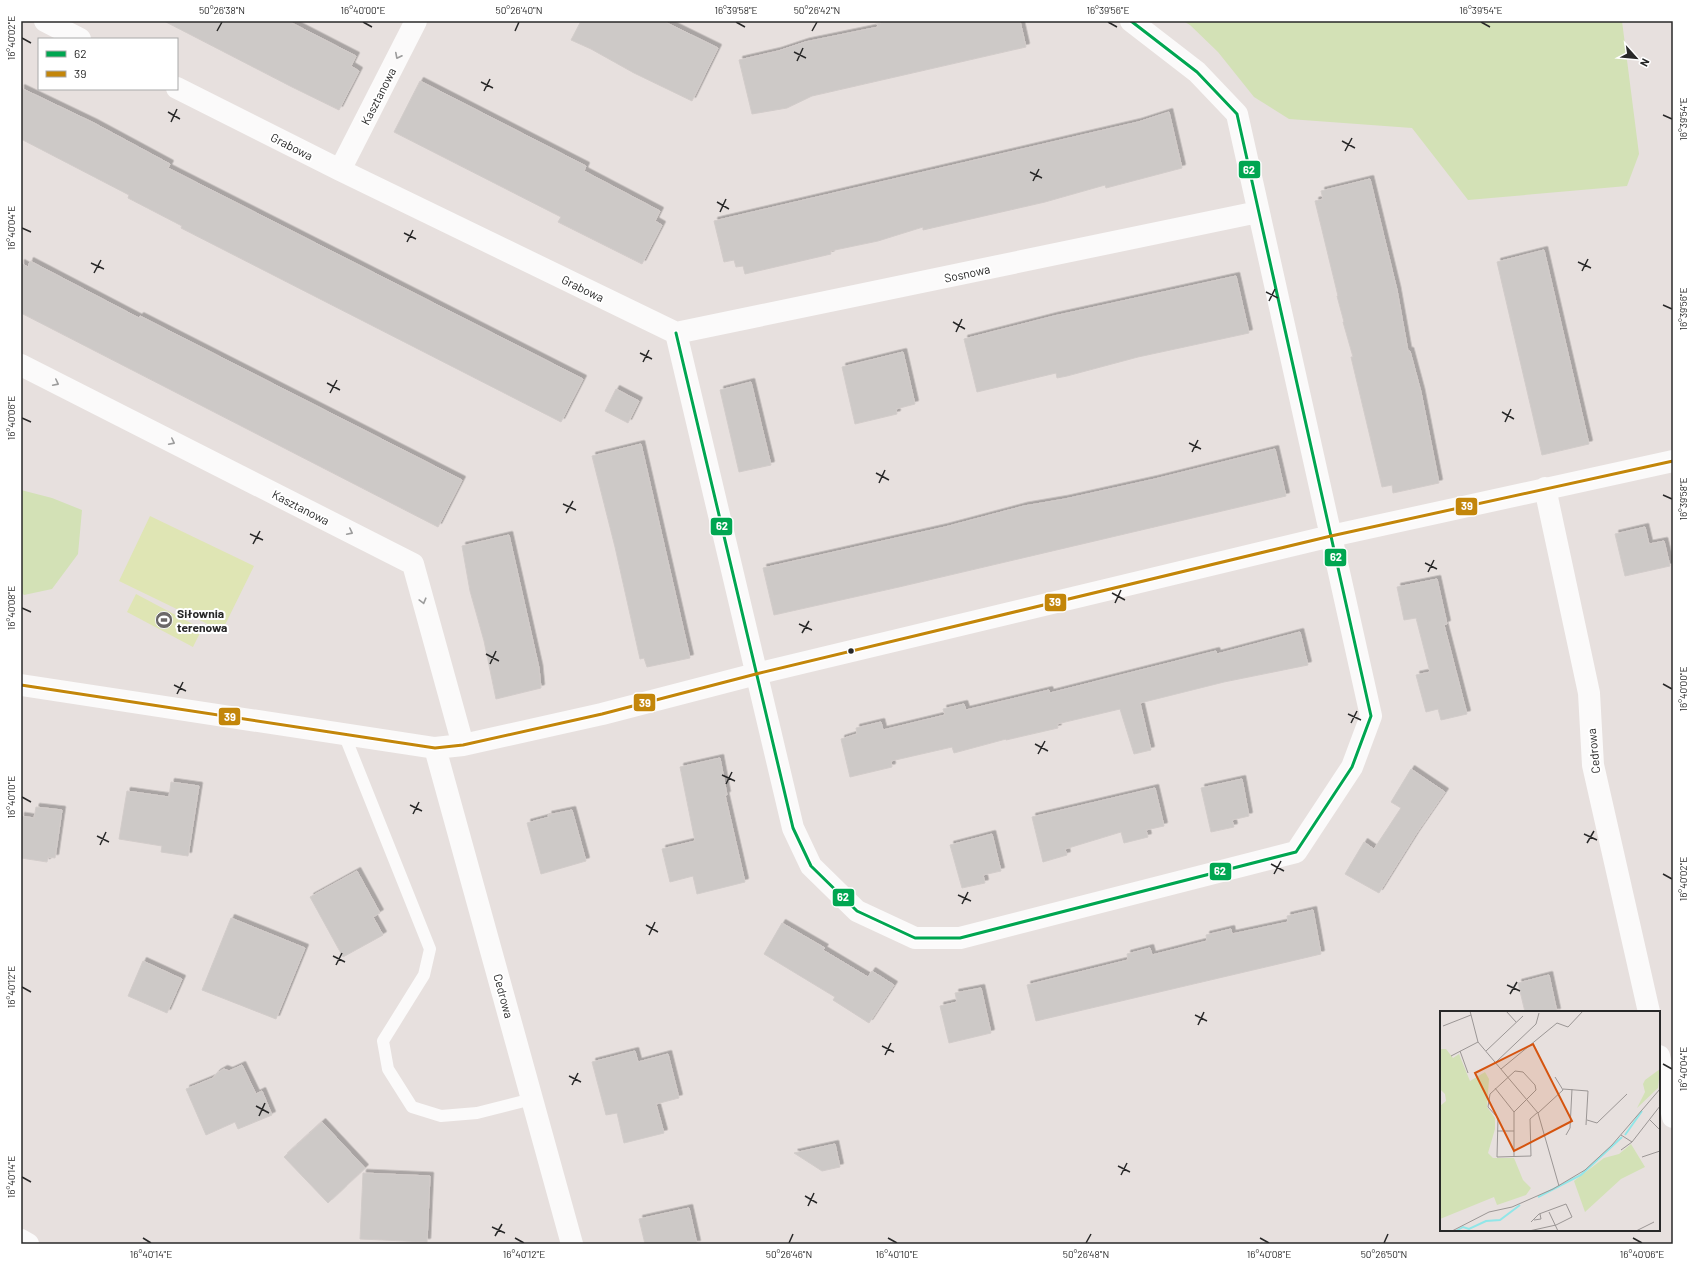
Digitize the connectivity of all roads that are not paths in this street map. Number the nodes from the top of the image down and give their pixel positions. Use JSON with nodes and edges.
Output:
{"nodes":[{"id":1,"x":45,"y":21,"type":"edge"},
{"id":2,"x":416,"y":21,"type":"edge"},
{"id":3,"x":1131,"y":21,"type":"edge"},
{"id":4,"x":78,"y":38,"type":"edge"},
{"id":5,"x":178,"y":89,"type":"edge"},
{"id":6,"x":340,"y":170,"type":"junction"},
{"id":7,"x":1258,"y":212,"type":"junction"},
{"id":8,"x":676,"y":333,"type":"junction"},
{"id":9,"x":21,"y":365,"type":"edge"},
{"id":10,"x":1673,"y":461,"type":"edge"},
{"id":11,"x":1545,"y":488,"type":"junction"},
{"id":12,"x":1331,"y":536,"type":"junction"},
{"id":13,"x":756,"y":674,"type":"junction"},
{"id":14,"x":21,"y":684,"type":"edge"},
{"id":15,"x":344,"y":734,"type":"junction"},
{"id":16,"x":463,"y":745,"type":"junction"},
{"id":17,"x":435,"y":748,"type":"junction"},
{"id":18,"x":1649,"y":1011,"type":"edge"},
{"id":19,"x":1660,"y":1060,"type":"edge"},
{"id":20,"x":532,"y":1099,"type":"junction"},
{"id":21,"x":1673,"y":1117,"type":"edge"},
{"id":22,"x":21,"y":1240,"type":"edge"},
{"id":23,"x":28,"y":1244,"type":"edge"},
{"id":24,"x":572,"y":1244,"type":"edge"}],
"edges":[{"from":1,"to":4,"type":"street"},
{"from":2,"to":6,"type":"street","name":"Kasztanowa","one_way":true},
{"from":3,"to":7,"type":"street"},
{"from":5,"to":6,"type":"street","name":"Grabowa"},
{"from":6,"to":8,"type":"street","name":"Grabowa"},
{"from":7,"to":8,"type":"street","name":"Sosnowa"},
{"from":7,"to":12,"type":"street"},
{"from":8,"to":13,"type":"street"},
{"from":9,"to":16,"type":"street","name":"Kasztanowa","one_way":true},
{"from":10,"to":11,"type":"street"},
{"from":11,"to":12,"type":"street"},
{"from":11,"to":18,"type":"street","name":"Cedrowa"},
{"from":12,"to":13,"type":"street"},
{"from":12,"to":13,"type":"street"},
{"from":13,"to":16,"type":"street"},
{"from":14,"to":15,"type":"street"},
{"from":15,"to":17,"type":"street"},
{"from":15,"to":20,"type":"lane"},
{"from":16,"to":17,"type":"street"},
{"from":17,"to":20,"type":"street","name":"Cedrowa"},
{"from":19,"to":21,"type":"street"},
{"from":20,"to":24,"type":"street","name":"Cedrowa"},
{"from":22,"to":23,"type":"street"}]}
